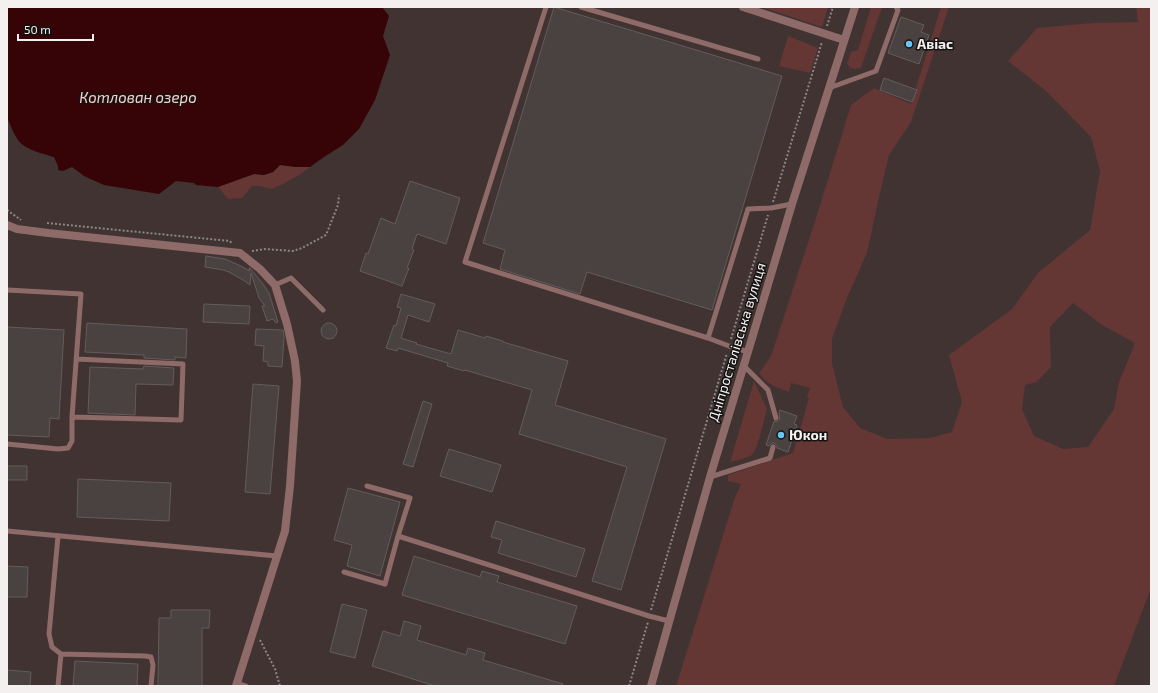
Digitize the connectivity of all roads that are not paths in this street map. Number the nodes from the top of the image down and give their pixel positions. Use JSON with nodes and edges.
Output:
{"nodes":[{"id":1,"x":546,"y":7,"type":"edge"},
{"id":2,"x":581,"y":7,"type":"edge"},
{"id":3,"x":743,"y":7,"type":"edge"},
{"id":4,"x":855,"y":7,"type":"edge"},
{"id":5,"x":896,"y":7,"type":"edge"},
{"id":6,"x":844,"y":40,"type":"junction"},
{"id":7,"x":758,"y":59,"type":"dead end"},
{"id":8,"x":829,"y":88,"type":"junction"},
{"id":9,"x":792,"y":204,"type":"junction"},
{"id":10,"x":7,"y":225,"type":"edge"},
{"id":11,"x":275,"y":285,"type":"junction"},
{"id":12,"x":7,"y":290,"type":"edge"},
{"id":13,"x":323,"y":310,"type":"dead end"},
{"id":14,"x":708,"y":338,"type":"junction"},
{"id":15,"x":748,"y":352,"type":"junction"},
{"id":16,"x":76,"y":359,"type":"junction"},
{"id":17,"x":744,"y":366,"type":"junction"},
{"id":18,"x":72,"y":417,"type":"junction"},
{"id":19,"x":776,"y":418,"type":"dead end"},
{"id":20,"x":7,"y":444,"type":"edge"},
{"id":21,"x":774,"y":447,"type":"dead end"},
{"id":22,"x":710,"y":477,"type":"junction"},
{"id":23,"x":368,"y":486,"type":"dead end"},
{"id":24,"x":7,"y":531,"type":"edge"},
{"id":25,"x":58,"y":536,"type":"junction"},
{"id":26,"x":398,"y":536,"type":"junction"},
{"id":27,"x":277,"y":556,"type":"junction"},
{"id":28,"x":344,"y":572,"type":"dead end"},
{"id":29,"x":668,"y":621,"type":"junction"},
{"id":30,"x":61,"y":654,"type":"junction"},
{"id":31,"x":236,"y":685,"type":"edge"},
{"id":32,"x":58,"y":686,"type":"edge"},
{"id":33,"x":151,"y":686,"type":"edge"},
{"id":34,"x":246,"y":686,"type":"edge"},
{"id":35,"x":651,"y":686,"type":"edge"}],
"edges":[{"from":1,"to":14,"type":"lane"},
{"from":2,"to":7,"type":"lane"},
{"from":3,"to":6,"type":"street"},
{"from":4,"to":6,"type":"street","name":"Дніпросталівська вулиця"},
{"from":5,"to":8,"type":"lane"},
{"from":6,"to":8,"type":"street","name":"Дніпросталівська вулиця"},
{"from":8,"to":9,"type":"street","name":"Дніпросталівська вулиця"},
{"from":9,"to":14,"type":"lane"},
{"from":9,"to":15,"type":"street","name":"Дніпросталівська вулиця"},
{"from":10,"to":11,"type":"street"},
{"from":11,"to":13,"type":"lane"},
{"from":11,"to":27,"type":"street"},
{"from":12,"to":16,"type":"lane"},
{"from":14,"to":15,"type":"lane"},
{"from":15,"to":17,"type":"street","name":"Дніпросталівська вулиця"},
{"from":16,"to":18,"type":"lane"},
{"from":16,"to":18,"type":"lane"},
{"from":17,"to":19,"type":"lane"},
{"from":17,"to":22,"type":"street","name":"Дніпросталівська вулиця"},
{"from":18,"to":20,"type":"lane"},
{"from":21,"to":22,"type":"lane"},
{"from":22,"to":29,"type":"street","name":"Дніпросталівська вулиця"},
{"from":23,"to":26,"type":"lane"},
{"from":24,"to":25,"type":"lane"},
{"from":25,"to":27,"type":"lane"},
{"from":25,"to":30,"type":"lane"},
{"from":26,"to":28,"type":"lane"},
{"from":26,"to":29,"type":"lane"},
{"from":27,"to":31,"type":"street"},
{"from":29,"to":35,"type":"street","name":"Дніпросталівська вулиця"},
{"from":30,"to":32,"type":"lane"},
{"from":30,"to":33,"type":"lane"},
{"from":31,"to":34,"type":"lane"}]}
